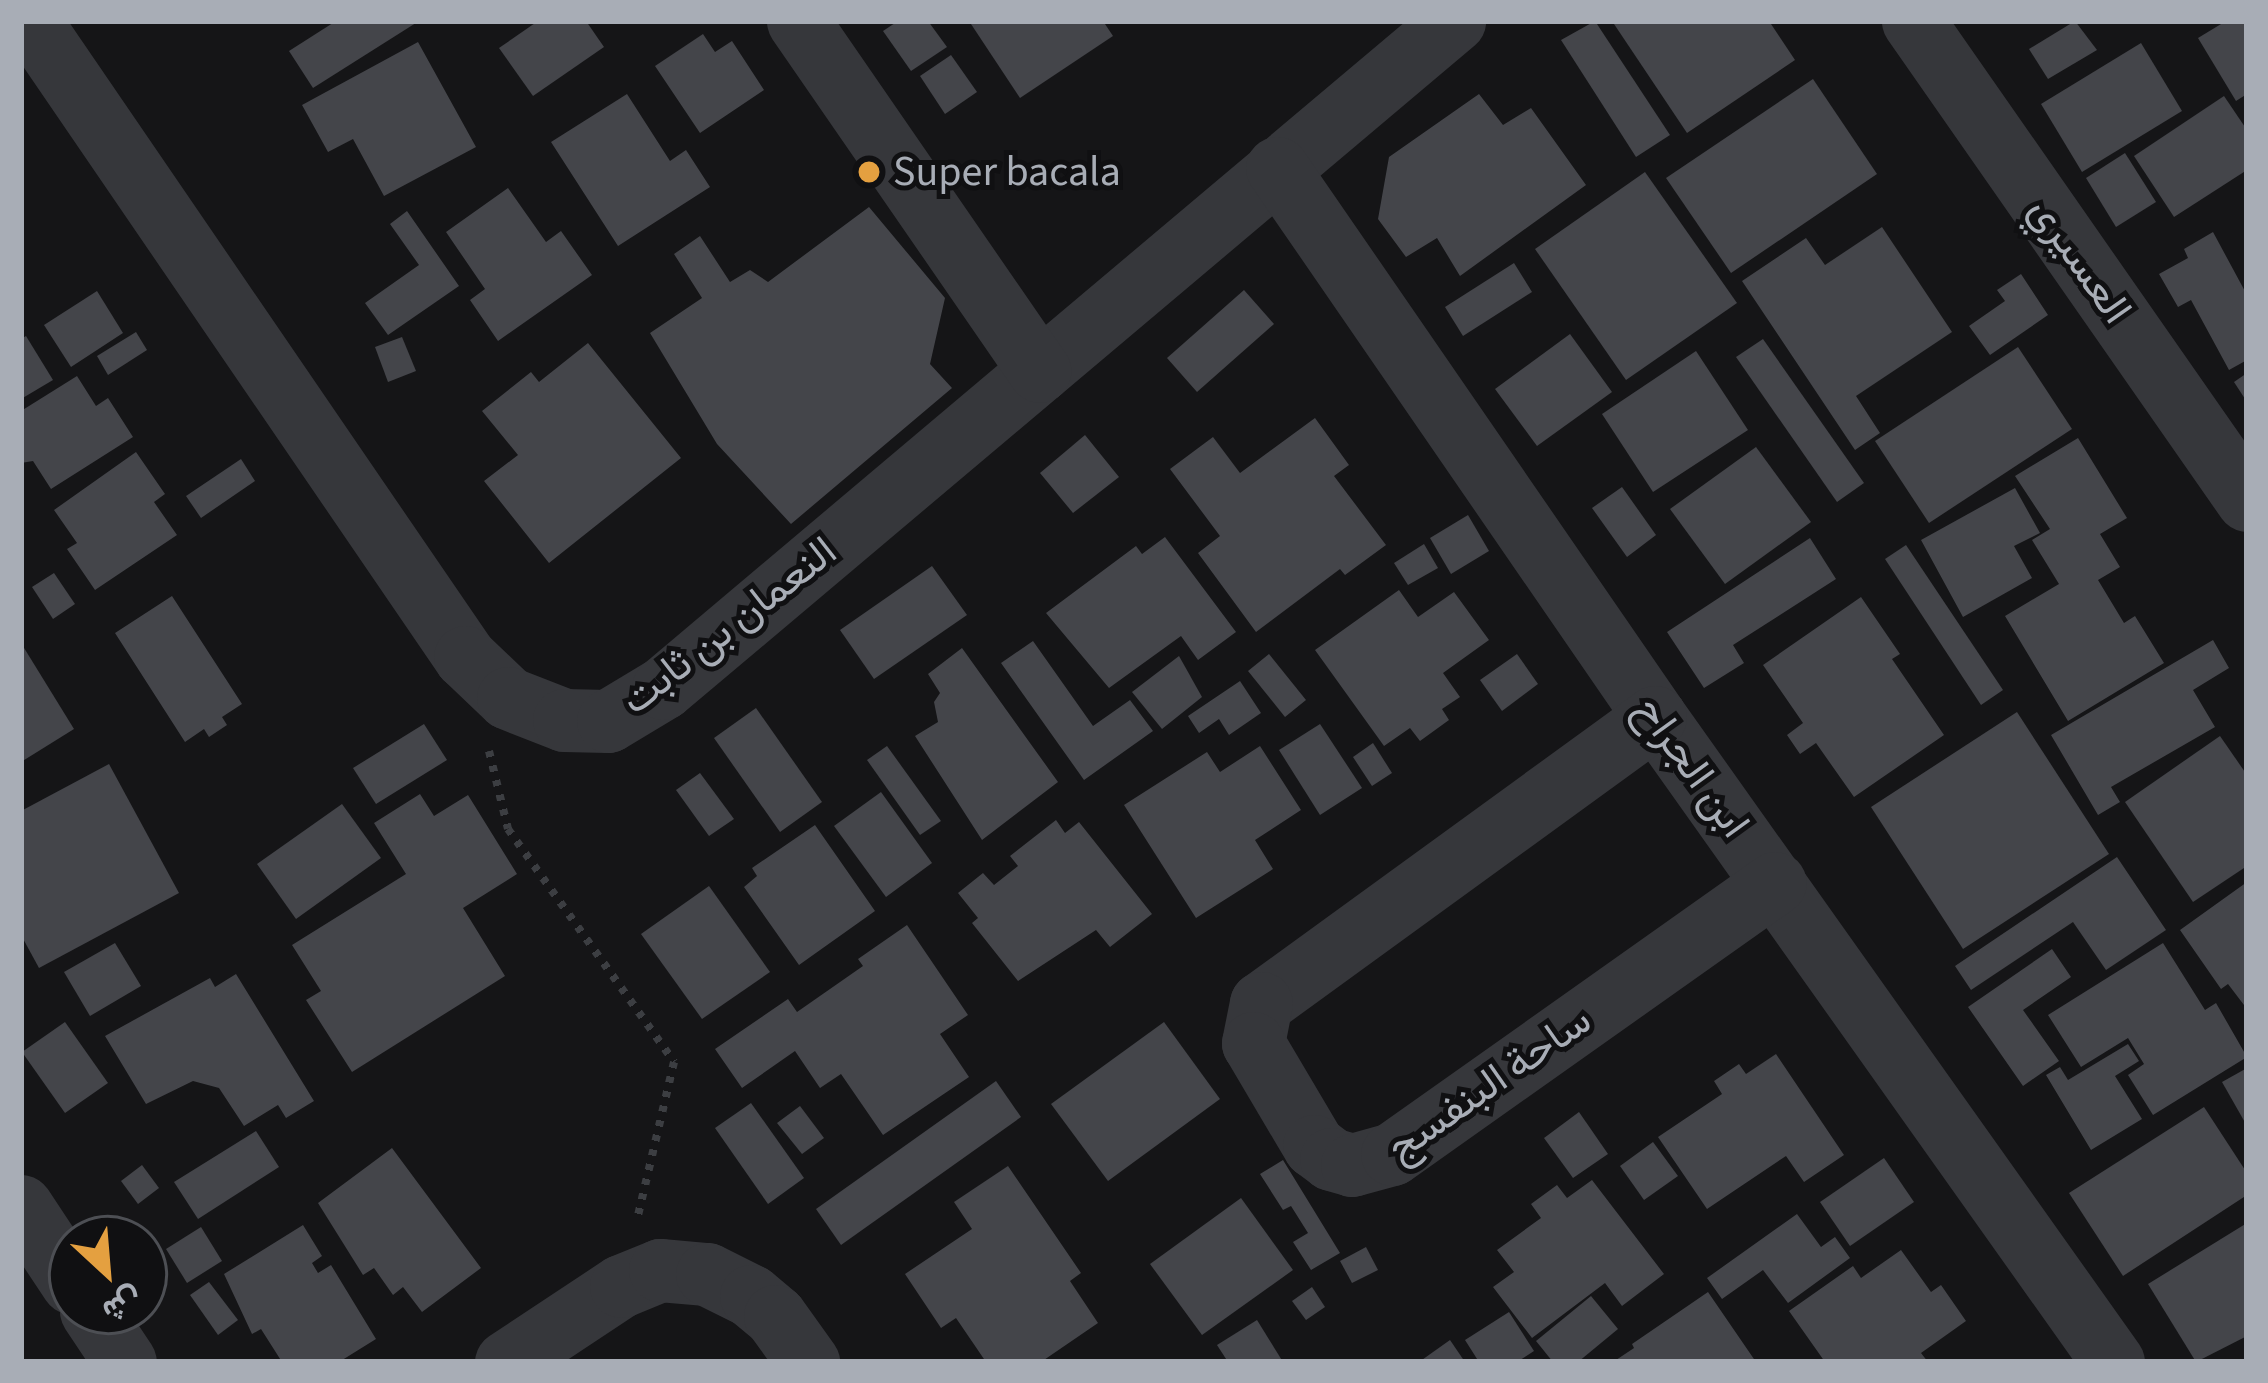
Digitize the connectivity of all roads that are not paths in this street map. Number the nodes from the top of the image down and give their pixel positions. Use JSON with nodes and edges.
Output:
{"nodes":[{"id":1,"x":30,"y":21,"type":"edge"},
{"id":2,"x":798,"y":21,"type":"edge"},
{"id":3,"x":1454,"y":21,"type":"edge"},
{"id":4,"x":1912,"y":21,"type":"edge"},
{"id":5,"x":1276,"y":168,"type":"junction"},
{"id":6,"x":1039,"y":371,"type":"junction"},
{"id":7,"x":2247,"y":500,"type":"edge"},
{"id":8,"x":1655,"y":717,"type":"junction"},
{"id":9,"x":1775,"y":884,"type":"junction"},
{"id":10,"x":21,"y":1206,"type":"edge"},
{"id":11,"x":48,"y":1246,"type":"edge"},
{"id":12,"x":107,"y":1335,"type":"edge"},
{"id":13,"x":2102,"y":1358,"type":"edge"},
{"id":14,"x":125,"y":1362,"type":"edge"},
{"id":15,"x":506,"y":1362,"type":"edge"},
{"id":16,"x":808,"y":1362,"type":"edge"}],
"edges":[{"from":1,"to":6,"type":"street","name":"النعمان بن ثابت"},
{"from":2,"to":6,"type":"street"},
{"from":3,"to":5,"type":"street","name":"النعمان بن ثابت"},
{"from":4,"to":7,"type":"street","name":"العسيري"},
{"from":5,"to":6,"type":"street","name":"النعمان بن ثابت"},
{"from":5,"to":8,"type":"street","name":"ابن الجراح"},
{"from":8,"to":9,"type":"street","name":"ابن الجراح"},
{"from":8,"to":9,"type":"street","name":"ساحة البنفسج"},
{"from":9,"to":13,"type":"street","name":"ابن الجراح"},
{"from":10,"to":11,"type":"street"},
{"from":12,"to":14,"type":"street"},
{"from":15,"to":16,"type":"street"}]}
